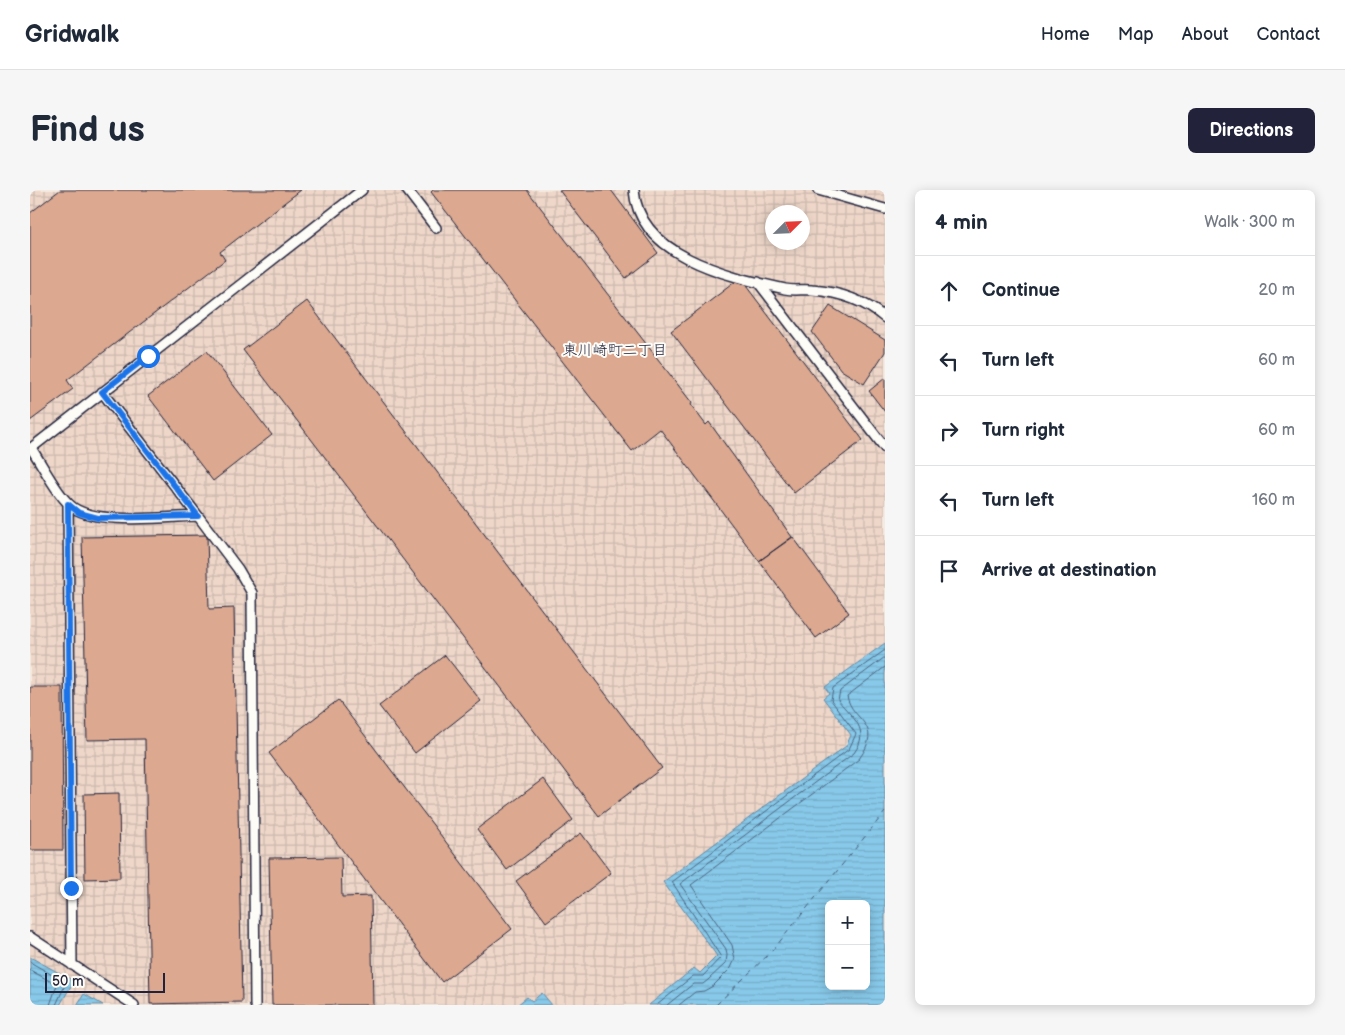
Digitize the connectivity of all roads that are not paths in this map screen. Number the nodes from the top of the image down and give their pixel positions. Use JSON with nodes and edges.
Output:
{"nodes":[{"id":1,"x":362,"y":190,"type":"edge"},
{"id":2,"x":407,"y":190,"type":"edge"},
{"id":3,"x":634,"y":190,"type":"edge"},
{"id":4,"x":818,"y":190,"type":"edge"},
{"id":5,"x":885,"y":209,"type":"edge"},
{"id":6,"x":436,"y":228,"type":"dead end"},
{"id":7,"x":758,"y":282,"type":"junction"},
{"id":8,"x":885,"y":318,"type":"edge"},
{"id":9,"x":102,"y":392,"type":"junction"},
{"id":10,"x":31,"y":448,"type":"edge"},
{"id":11,"x":885,"y":448,"type":"edge"},
{"id":12,"x":68,"y":504,"type":"junction"},
{"id":13,"x":198,"y":516,"type":"junction"},
{"id":14,"x":30,"y":937,"type":"edge"},
{"id":15,"x":72,"y":966,"type":"junction"},
{"id":16,"x":134,"y":1005,"type":"edge"},
{"id":17,"x":255,"y":1005,"type":"edge"}],
"edges":[{"from":1,"to":9,"type":"lane"},
{"from":2,"to":6,"type":"lane"},
{"from":3,"to":7,"type":"lane"},
{"from":4,"to":5,"type":"lane"},
{"from":7,"to":8,"type":"lane"},
{"from":7,"to":11,"type":"lane"},
{"from":9,"to":10,"type":"lane"},
{"from":9,"to":13,"type":"lane"},
{"from":10,"to":12,"type":"lane"},
{"from":12,"to":13,"type":"lane"},
{"from":12,"to":15,"type":"lane"},
{"from":13,"to":17,"type":"lane"},
{"from":14,"to":15,"type":"lane"},
{"from":15,"to":16,"type":"lane"}]}
